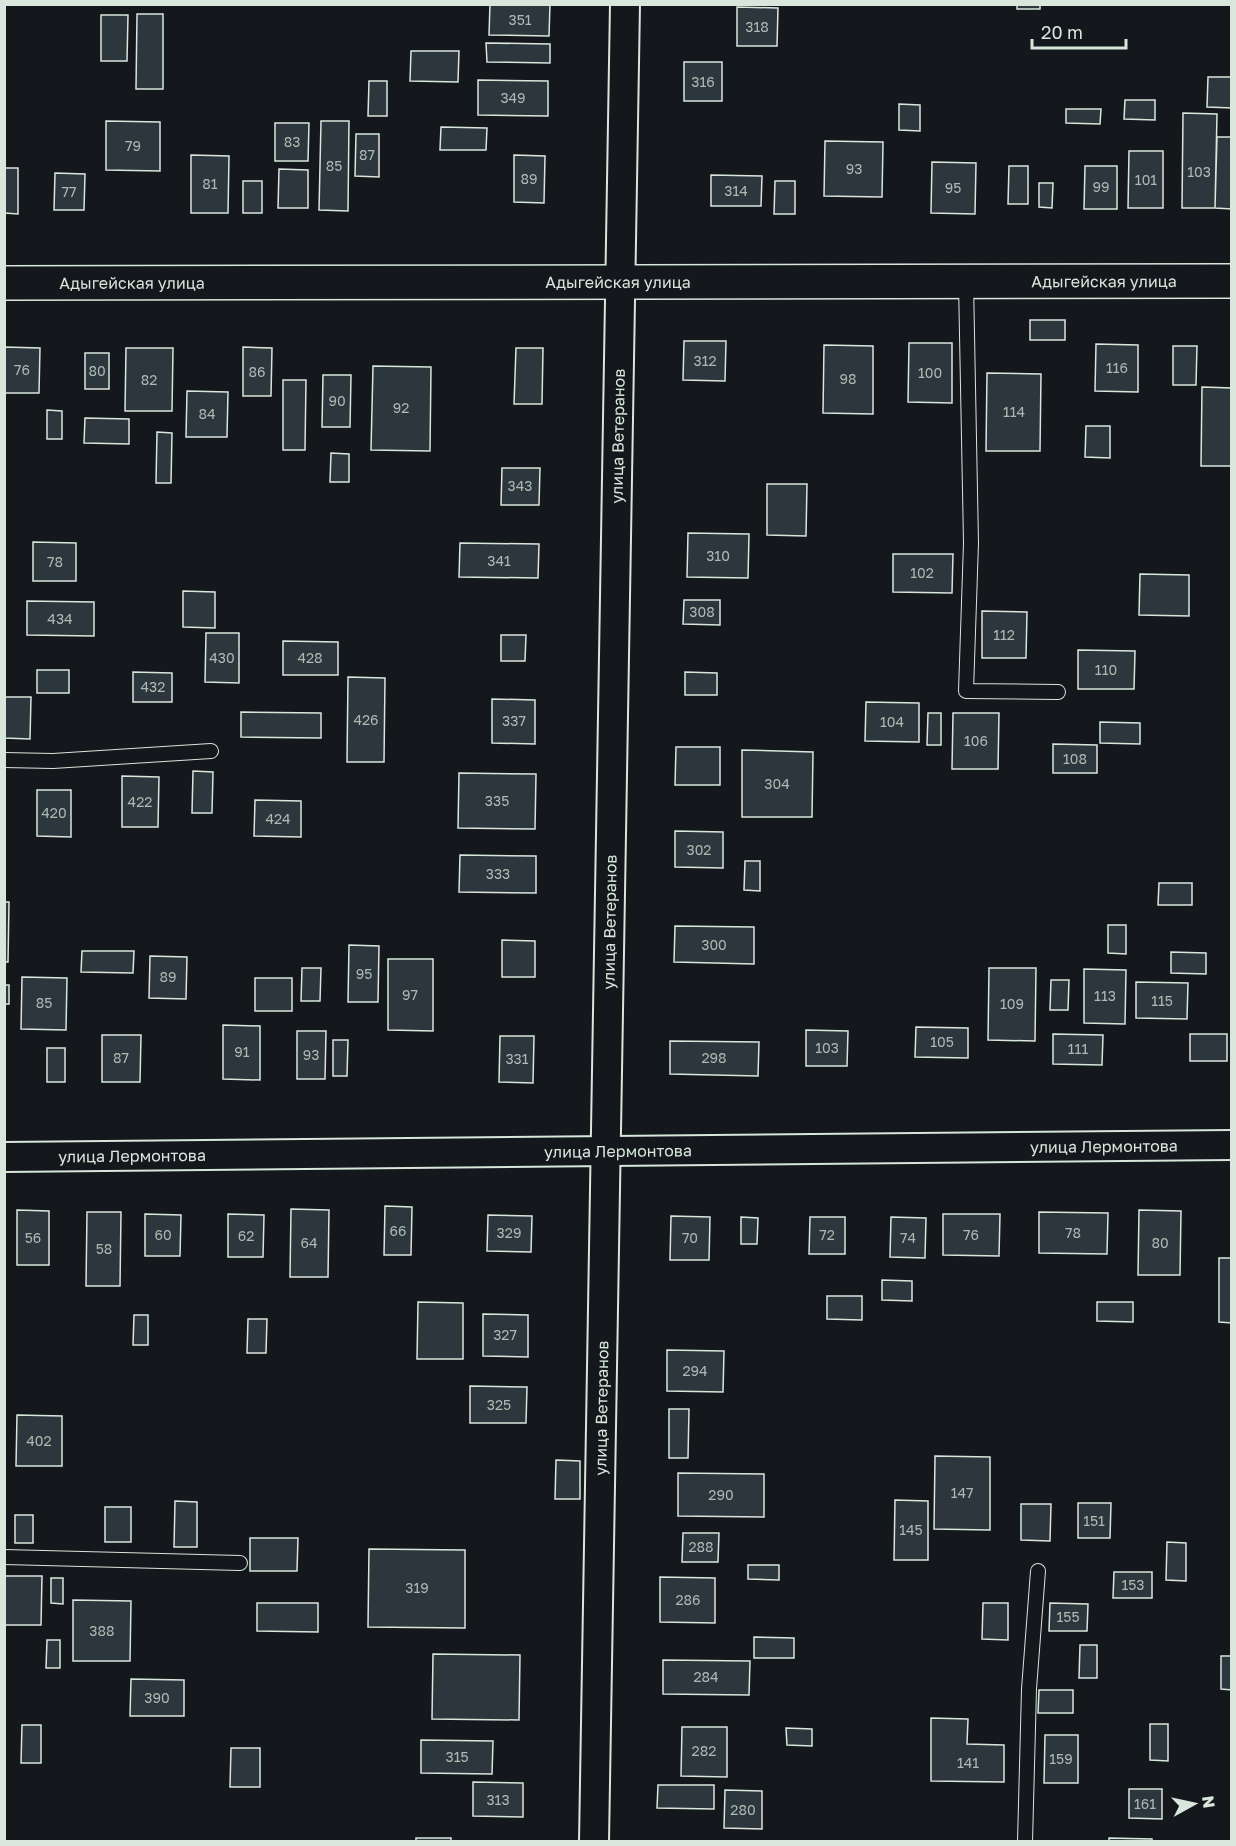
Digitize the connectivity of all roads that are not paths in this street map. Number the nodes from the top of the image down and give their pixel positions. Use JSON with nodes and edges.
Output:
{"nodes":[{"id":1,"x":625,"y":4,"type":"edge"},
{"id":2,"x":1232,"y":281,"type":"edge"},
{"id":3,"x":966,"y":282,"type":"junction"},
{"id":4,"x":4,"y":283,"type":"edge"},
{"id":5,"x":619,"y":284,"type":"junction"},
{"id":6,"x":1058,"y":693,"type":"dead end"},
{"id":7,"x":211,"y":751,"type":"dead end"},
{"id":8,"x":4,"y":760,"type":"edge"},
{"id":9,"x":1232,"y":1145,"type":"edge"},
{"id":10,"x":607,"y":1149,"type":"junction"},
{"id":11,"x":4,"y":1157,"type":"edge"},
{"id":12,"x":4,"y":1557,"type":"edge"},
{"id":13,"x":240,"y":1563,"type":"dead end"},
{"id":14,"x":1038,"y":1571,"type":"dead end"},
{"id":15,"x":594,"y":1842,"type":"edge"},
{"id":16,"x":1025,"y":1842,"type":"edge"}],
"edges":[{"from":1,"to":5,"type":"street","name":"улица Ветеранов"},
{"from":2,"to":3,"type":"main road","name":"Адыгейская улица"},
{"from":3,"to":5,"type":"main road","name":"Адыгейская улица"},
{"from":3,"to":6,"type":"lane"},
{"from":4,"to":5,"type":"main road","name":"Адыгейская улица"},
{"from":5,"to":10,"type":"street","name":"улица Ветеранов"},
{"from":7,"to":8,"type":"lane"},
{"from":9,"to":10,"type":"street","name":"улица Лермонтова"},
{"from":10,"to":11,"type":"street","name":"улица Лермонтова"},
{"from":10,"to":15,"type":"street","name":"улица Ветеранов"},
{"from":12,"to":13,"type":"lane"},
{"from":14,"to":16,"type":"lane"}]}
